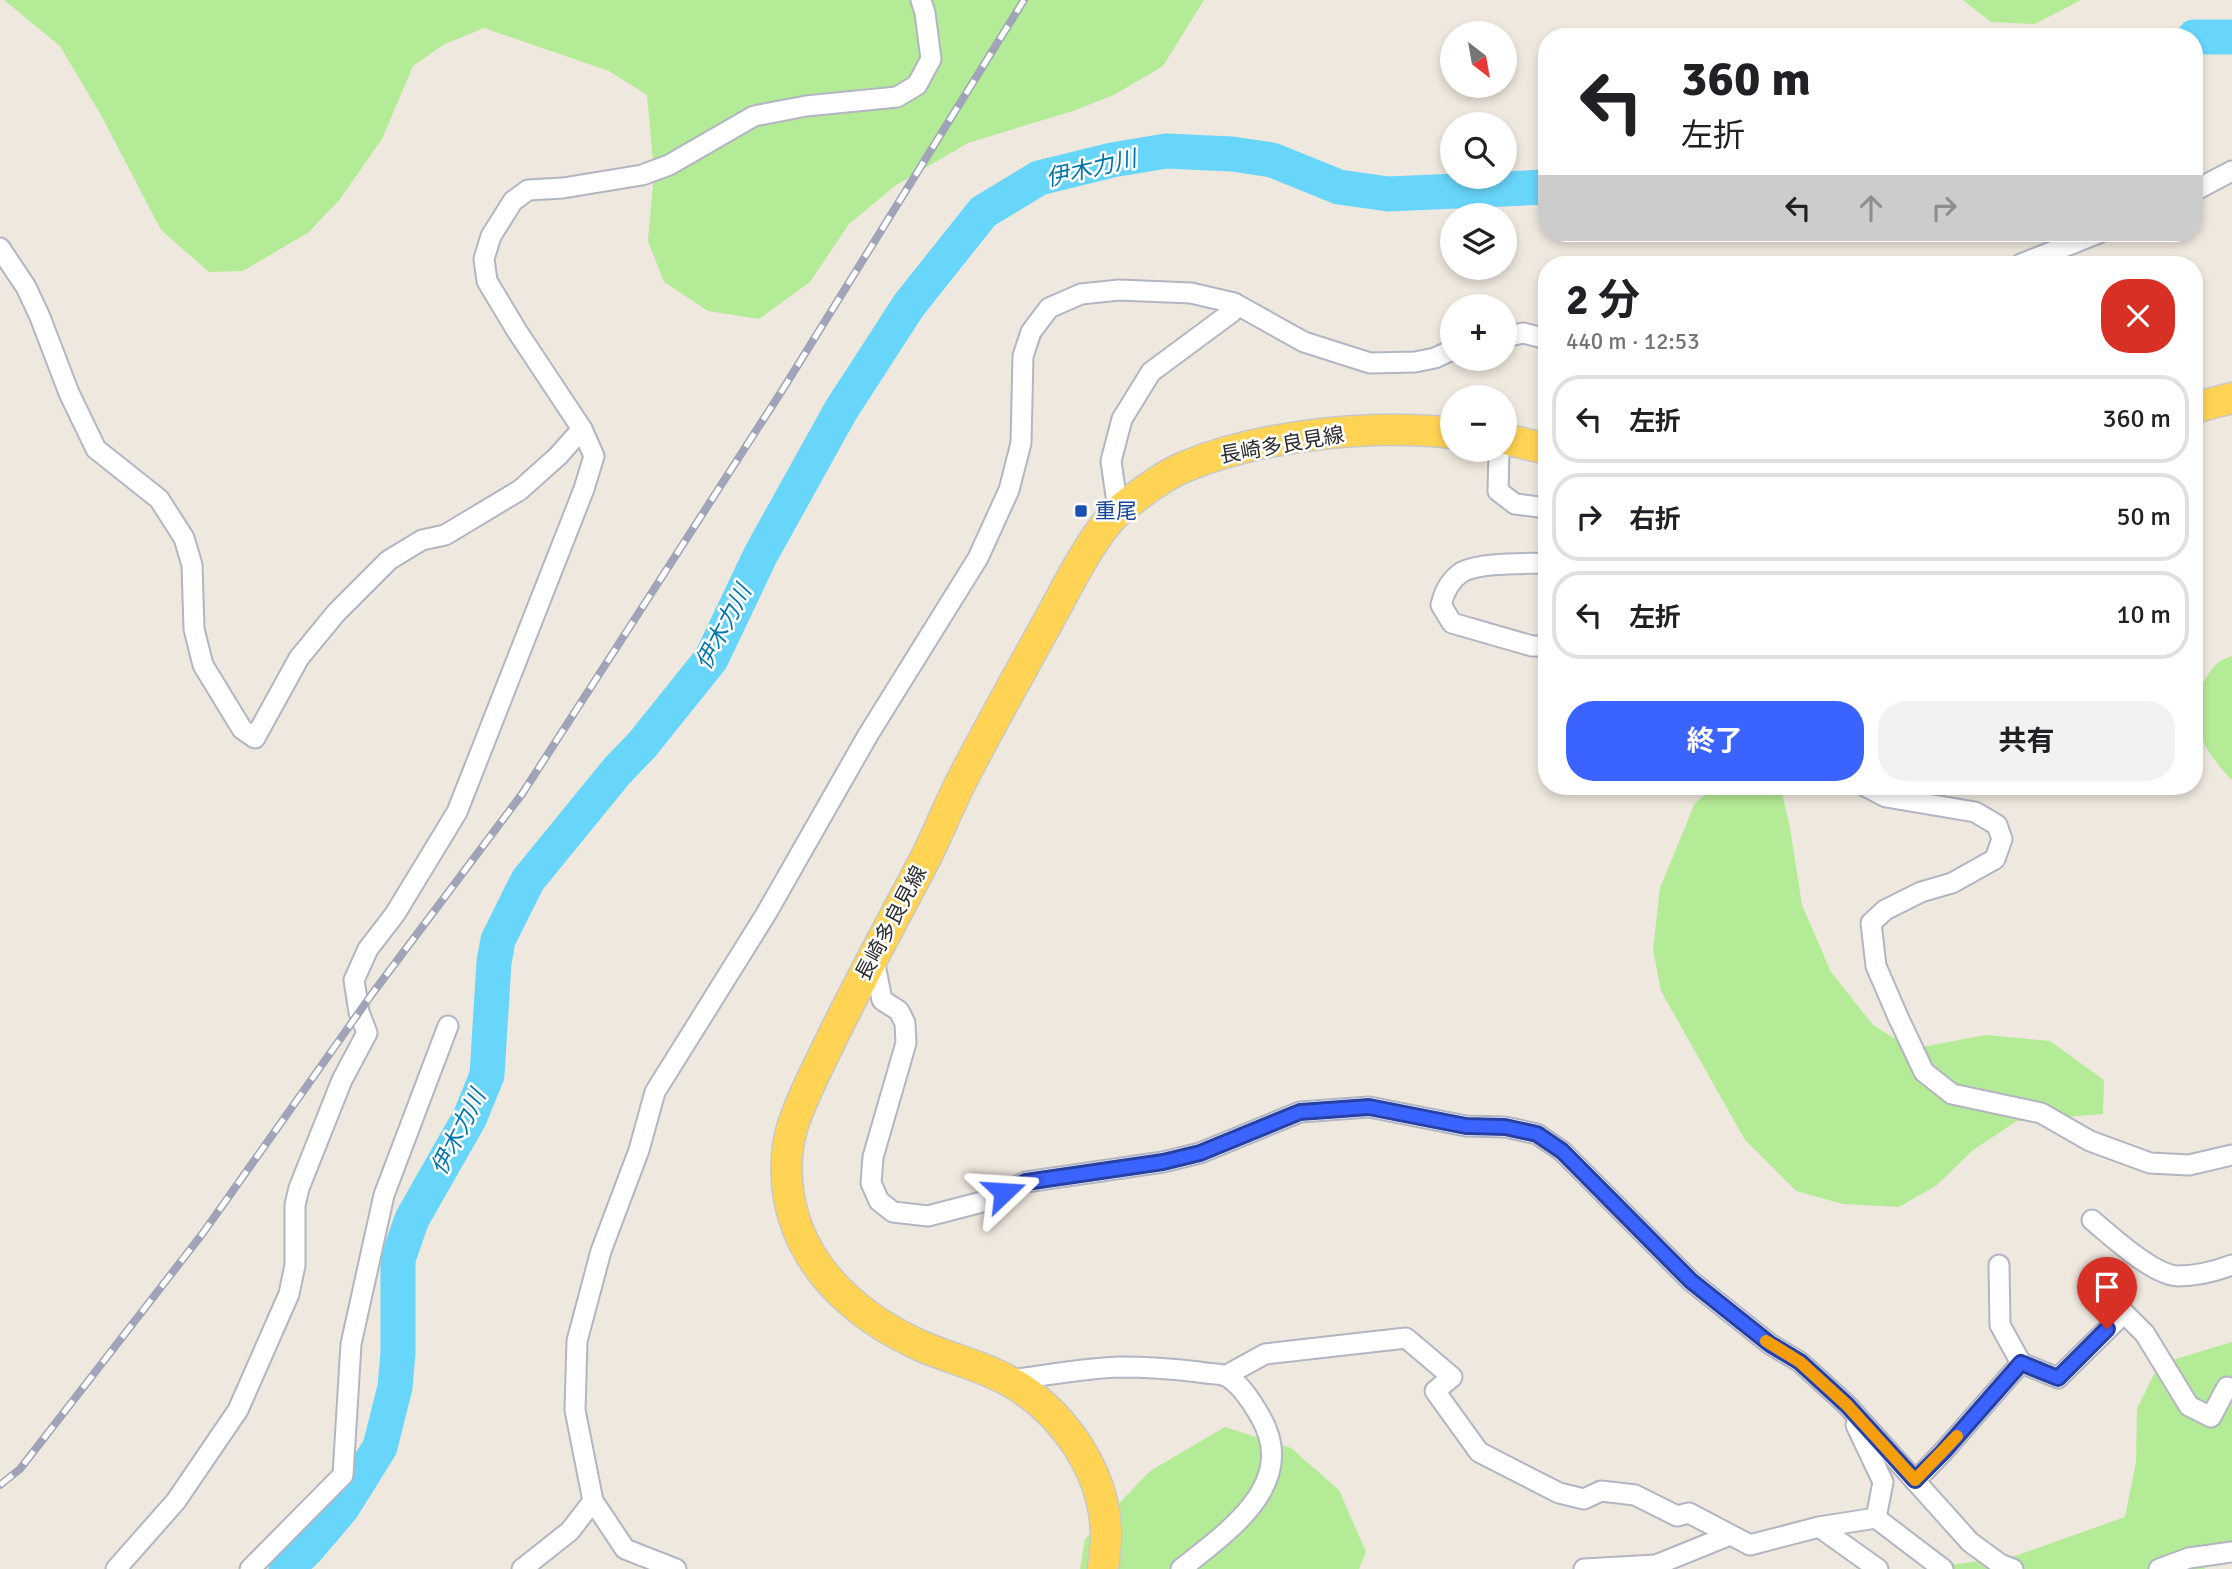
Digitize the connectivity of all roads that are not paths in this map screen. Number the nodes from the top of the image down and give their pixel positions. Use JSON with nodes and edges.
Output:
{"nodes":[{"id":1,"x":921,"y":0,"type":"edge"},
{"id":2,"x":2232,"y":171,"type":"edge"},
{"id":3,"x":2203,"y":186,"type":"edge"},
{"id":4,"x":2076,"y":242,"type":"edge"},
{"id":5,"x":0,"y":248,"type":"edge"},
{"id":6,"x":2041,"y":256,"type":"edge"},
{"id":7,"x":1234,"y":303,"type":"junction"},
{"id":8,"x":1517,"y":334,"type":"edge"},
{"id":9,"x":1538,"y":337,"type":"edge"},
{"id":10,"x":1440,"y":356,"type":"edge"},
{"id":11,"x":2232,"y":398,"type":"edge"},
{"id":12,"x":2203,"y":406,"type":"edge"},
{"id":13,"x":582,"y":429,"type":"junction"},
{"id":14,"x":1440,"y":432,"type":"edge"},
{"id":15,"x":1517,"y":442,"type":"edge"},
{"id":16,"x":1538,"y":447,"type":"edge"},
{"id":17,"x":1499,"y":462,"type":"edge"},
{"id":18,"x":1538,"y":507,"type":"edge"},
{"id":19,"x":1118,"y":510,"type":"junction"},
{"id":20,"x":1538,"y":564,"type":"edge"},
{"id":21,"x":1538,"y":646,"type":"edge"},
{"id":22,"x":1882,"y":795,"type":"edge"},
{"id":23,"x":873,"y":953,"type":"junction"},
{"id":24,"x":448,"y":1026,"type":"dead end"},
{"id":25,"x":2232,"y":1155,"type":"edge"},
{"id":26,"x":2092,"y":1220,"type":"dead end"},
{"id":27,"x":1999,"y":1265,"type":"dead end"},
{"id":28,"x":2232,"y":1265,"type":"edge"},
{"id":29,"x":2021,"y":1363,"type":"junction"},
{"id":30,"x":1225,"y":1376,"type":"junction"},
{"id":31,"x":1008,"y":1380,"type":"junction"},
{"id":32,"x":2227,"y":1387,"type":"dead end"},
{"id":33,"x":1847,"y":1405,"type":"junction"},
{"id":34,"x":1915,"y":1480,"type":"junction"},
{"id":35,"x":593,"y":1501,"type":"junction"},
{"id":36,"x":1875,"y":1518,"type":"junction"},
{"id":37,"x":1819,"y":1527,"type":"junction"},
{"id":38,"x":1730,"y":1535,"type":"junction"},
{"id":39,"x":2232,"y":1552,"type":"edge"},
{"id":40,"x":116,"y":1569,"type":"edge"},
{"id":41,"x":250,"y":1569,"type":"edge"},
{"id":42,"x":522,"y":1569,"type":"edge"},
{"id":43,"x":676,"y":1569,"type":"edge"},
{"id":44,"x":1103,"y":1569,"type":"edge"},
{"id":45,"x":1181,"y":1569,"type":"edge"},
{"id":46,"x":1584,"y":1569,"type":"edge"},
{"id":47,"x":1878,"y":1569,"type":"edge"},
{"id":48,"x":1943,"y":1569,"type":"edge"},
{"id":49,"x":2013,"y":1569,"type":"edge"},
{"id":50,"x":2158,"y":1569,"type":"edge"}],
"edges":[{"from":1,"to":13,"type":"street"},
{"from":2,"to":3,"type":"street"},
{"from":4,"to":6,"type":"street"},
{"from":5,"to":13,"type":"street"},
{"from":7,"to":10,"type":"street"},
{"from":7,"to":19,"type":"street"},
{"from":7,"to":35,"type":"street"},
{"from":8,"to":9,"type":"street"},
{"from":11,"to":12,"type":"main road"},
{"from":13,"to":40,"type":"street"},
{"from":14,"to":19,"type":"main road","name":"長崎多良見線"},
{"from":15,"to":16,"type":"main road"},
{"from":17,"to":18,"type":"street"},
{"from":19,"to":23,"type":"main road","name":"長崎多良見線"},
{"from":20,"to":21,"type":"street"},
{"from":22,"to":25,"type":"street"},
{"from":23,"to":31,"type":"main road","name":"長崎多良見線"},
{"from":23,"to":33,"type":"street"},
{"from":24,"to":41,"type":"street"},
{"from":26,"to":28,"type":"street"},
{"from":27,"to":29,"type":"street"},
{"from":29,"to":32,"type":"street"},
{"from":29,"to":34,"type":"street"},
{"from":30,"to":31,"type":"street"},
{"from":30,"to":38,"type":"street"},
{"from":30,"to":45,"type":"street"},
{"from":31,"to":44,"type":"main road","name":"長崎多良見線"},
{"from":33,"to":34,"type":"street"},
{"from":33,"to":36,"type":"street"},
{"from":34,"to":49,"type":"street"},
{"from":35,"to":42,"type":"street"},
{"from":35,"to":43,"type":"street"},
{"from":36,"to":37,"type":"street"},
{"from":36,"to":48,"type":"street"},
{"from":37,"to":38,"type":"street"},
{"from":37,"to":47,"type":"street"},
{"from":38,"to":46,"type":"street"},
{"from":39,"to":50,"type":"street"}]}
